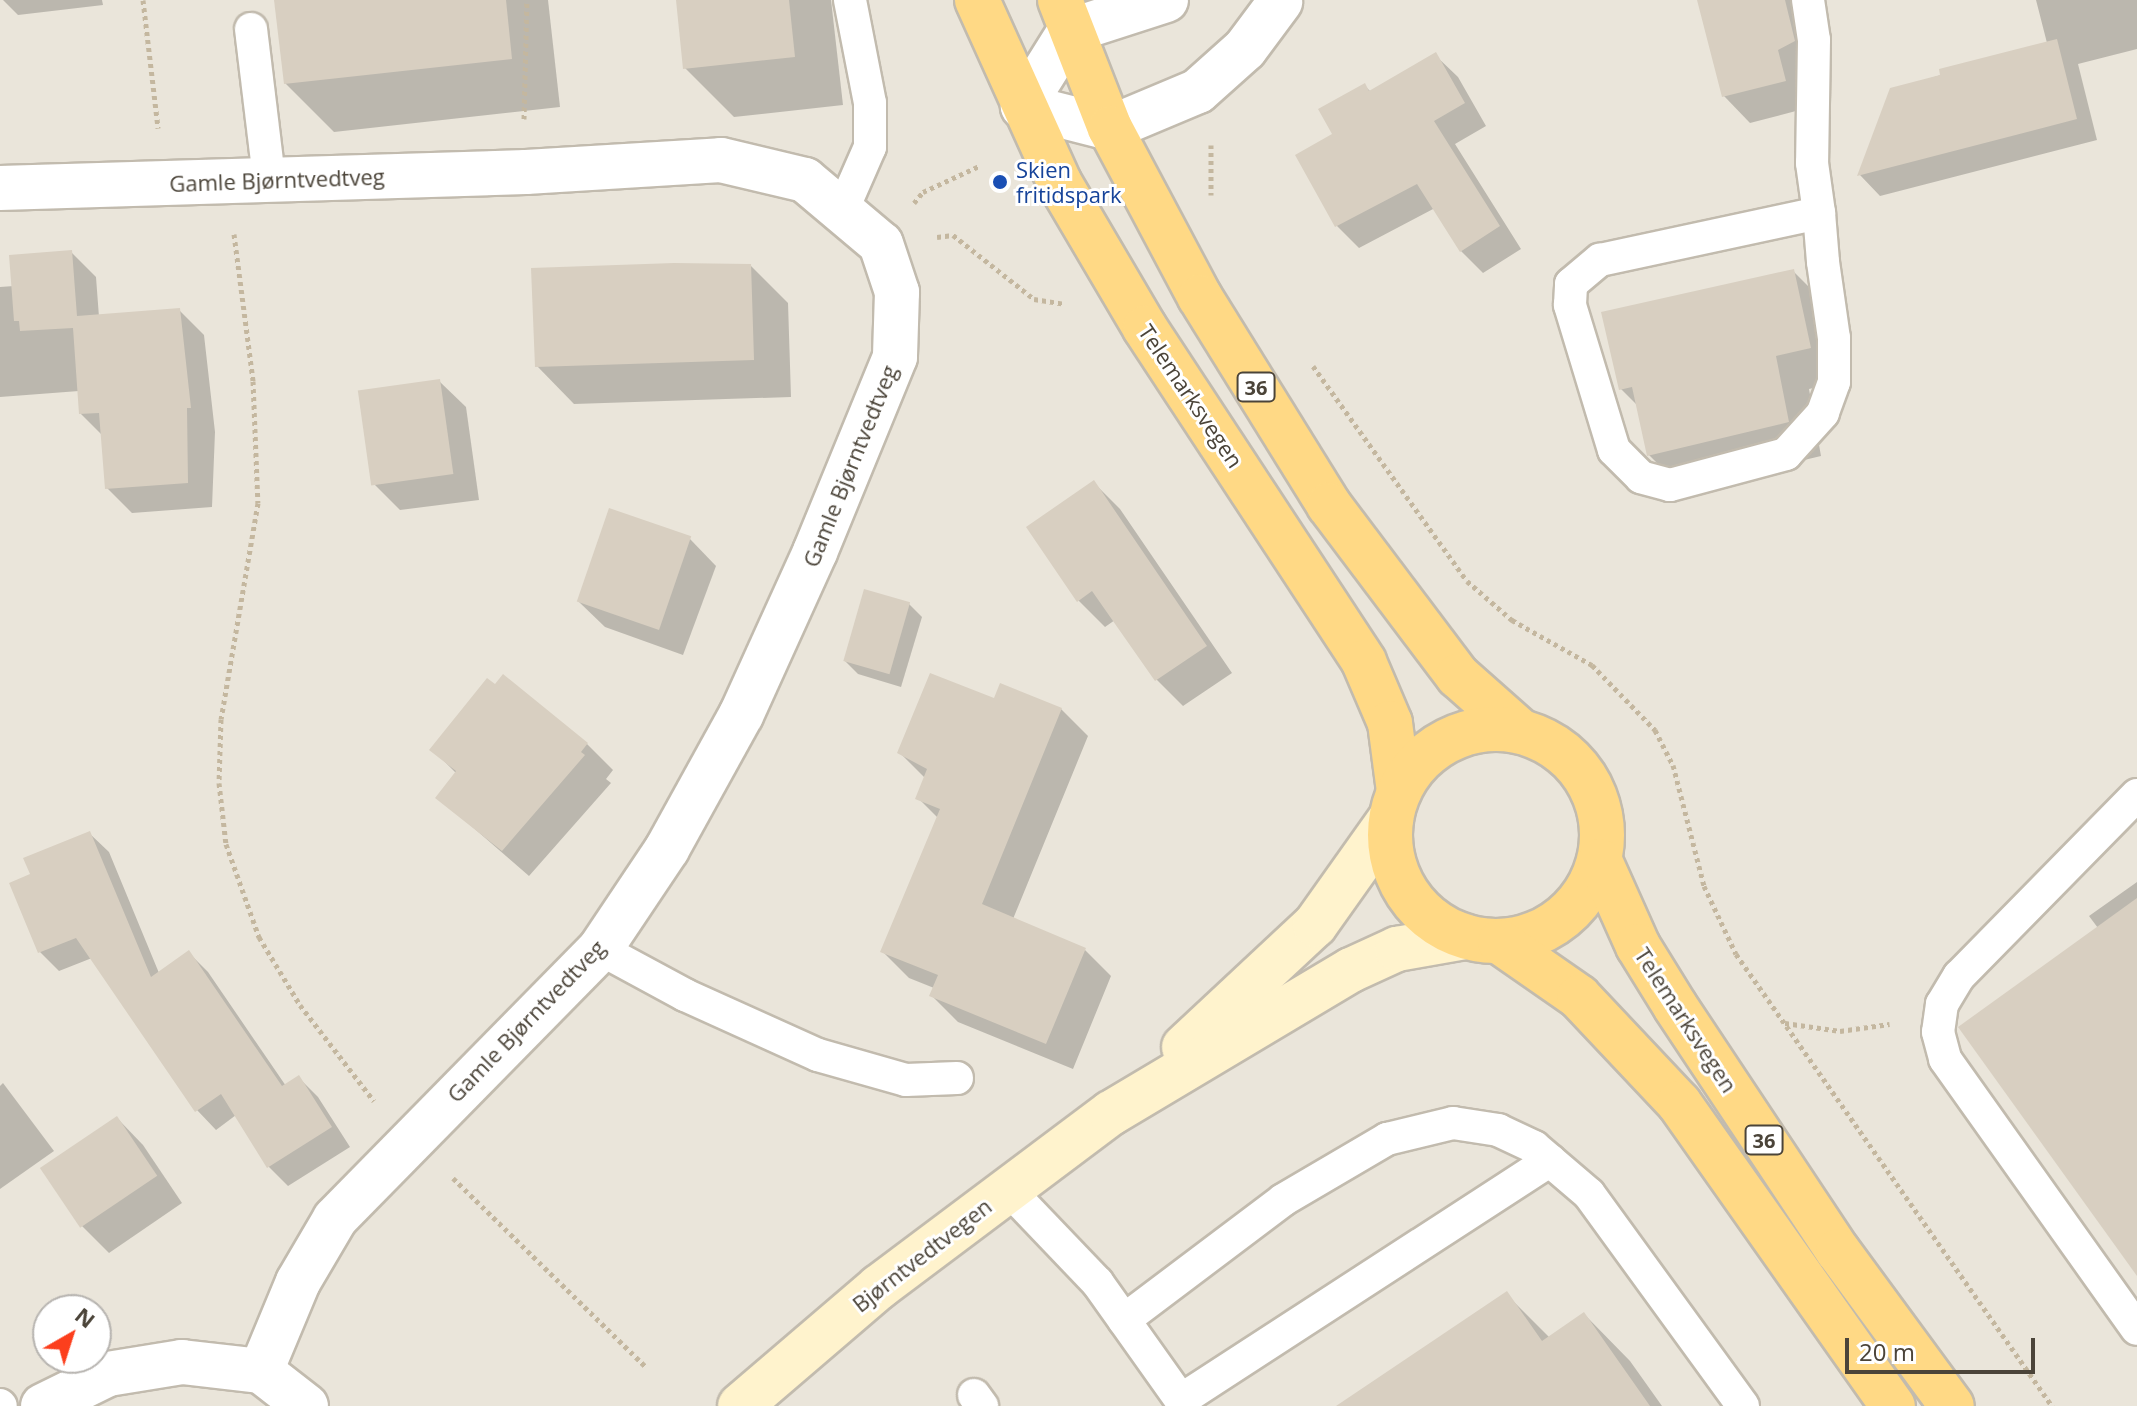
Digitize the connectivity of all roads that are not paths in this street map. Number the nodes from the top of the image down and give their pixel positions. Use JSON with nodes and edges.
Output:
{"nodes":[{"id":1,"x":850,"y":0,"type":"edge"},
{"id":2,"x":977,"y":0,"type":"edge"},
{"id":3,"x":1166,"y":0,"type":"edge"},
{"id":4,"x":1808,"y":0,"type":"edge"},
{"id":5,"x":1274,"y":1,"type":"edge"},
{"id":6,"x":1065,"y":16,"type":"edge"},
{"id":7,"x":251,"y":29,"type":"dead end"},
{"id":8,"x":1023,"y":106,"type":"junction"},
{"id":9,"x":1110,"y":128,"type":"junction"},
{"id":10,"x":248,"y":179,"type":"junction"},
{"id":11,"x":0,"y":188,"type":"edge"},
{"id":12,"x":842,"y":211,"type":"junction"},
{"id":13,"x":1819,"y":213,"type":"junction"},
{"id":14,"x":1519,"y":730,"type":"junction"},
{"id":15,"x":2137,"y":795,"type":"edge"},
{"id":16,"x":1395,"y":804,"type":"junction"},
{"id":17,"x":1600,"y":861,"type":"junction"},
{"id":18,"x":1483,"y":940,"type":"junction"},
{"id":19,"x":600,"y":949,"type":"junction"},
{"id":20,"x":957,"y":1078,"type":"dead end"},
{"id":21,"x":1111,"y":1113,"type":"junction"},
{"id":22,"x":1550,"y":1160,"type":"junction"},
{"id":23,"x":1008,"y":1189,"type":"junction"},
{"id":24,"x":1124,"y":1320,"type":"junction"},
{"id":25,"x":2137,"y":1329,"type":"edge"},
{"id":26,"x":261,"y":1371,"type":"junction"},
{"id":27,"x":1183,"y":1403,"type":"edge"},
{"id":28,"x":43,"y":1406,"type":"edge"},
{"id":29,"x":306,"y":1406,"type":"edge"},
{"id":30,"x":740,"y":1406,"type":"edge"},
{"id":31,"x":1743,"y":1406,"type":"edge"},
{"id":32,"x":1893,"y":1406,"type":"edge"},
{"id":33,"x":1952,"y":1406,"type":"edge"}],
"edges":[{"from":1,"to":12,"type":"lane"},
{"from":2,"to":8,"type":"highway","name":"Telemarksvegen","number":"36"},
{"from":3,"to":6,"type":"street"},
{"from":4,"to":13,"type":"lane"},
{"from":5,"to":9,"type":"street"},
{"from":6,"to":8,"type":"street"},
{"from":6,"to":9,"type":"highway","name":"Telemarksvegen","number":"36"},
{"from":7,"to":10,"type":"lane"},
{"from":8,"to":9,"type":"street"},
{"from":8,"to":16,"type":"highway","name":"Telemarksvegen","number":"36"},
{"from":9,"to":14,"type":"highway","name":"Telemarksvegen","number":"36"},
{"from":10,"to":11,"type":"street","name":"Gamle Bjørntvedtveg"},
{"from":10,"to":12,"type":"street","name":"Gamle Bjørntvedtveg"},
{"from":12,"to":19,"type":"street","name":"Gamle Bjørntvedtveg"},
{"from":13,"to":13,"type":"lane"},
{"from":14,"to":16,"type":"highway"},
{"from":14,"to":17,"type":"highway","name":"Telemarksvegen","number":"36"},
{"from":15,"to":25,"type":"lane"},
{"from":16,"to":18,"type":"highway","name":"Telemarksvegen","number":"36"},
{"from":16,"to":21,"type":"main road","name":"Bjørntvedtvegen"},
{"from":17,"to":18,"type":"highway","name":"Telemarksvegen","number":"36"},
{"from":17,"to":33,"type":"highway","name":"Telemarksvegen","number":"36"},
{"from":18,"to":21,"type":"main road","name":"Bjørntvedtvegen"},
{"from":18,"to":32,"type":"highway","name":"Telemarksvegen","number":"36"},
{"from":19,"to":20,"type":"lane"},
{"from":19,"to":26,"type":"street","name":"Gamle Bjørntvedtveg"},
{"from":21,"to":23,"type":"main road","name":"Bjørntvedtvegen"},
{"from":22,"to":24,"type":"lane"},
{"from":22,"to":27,"type":"lane"},
{"from":22,"to":31,"type":"lane"},
{"from":23,"to":24,"type":"lane"},
{"from":23,"to":30,"type":"main road","name":"Bjørntvedtvegen"},
{"from":24,"to":27,"type":"lane"},
{"from":26,"to":28,"type":"street"},
{"from":26,"to":29,"type":"street"}]}
